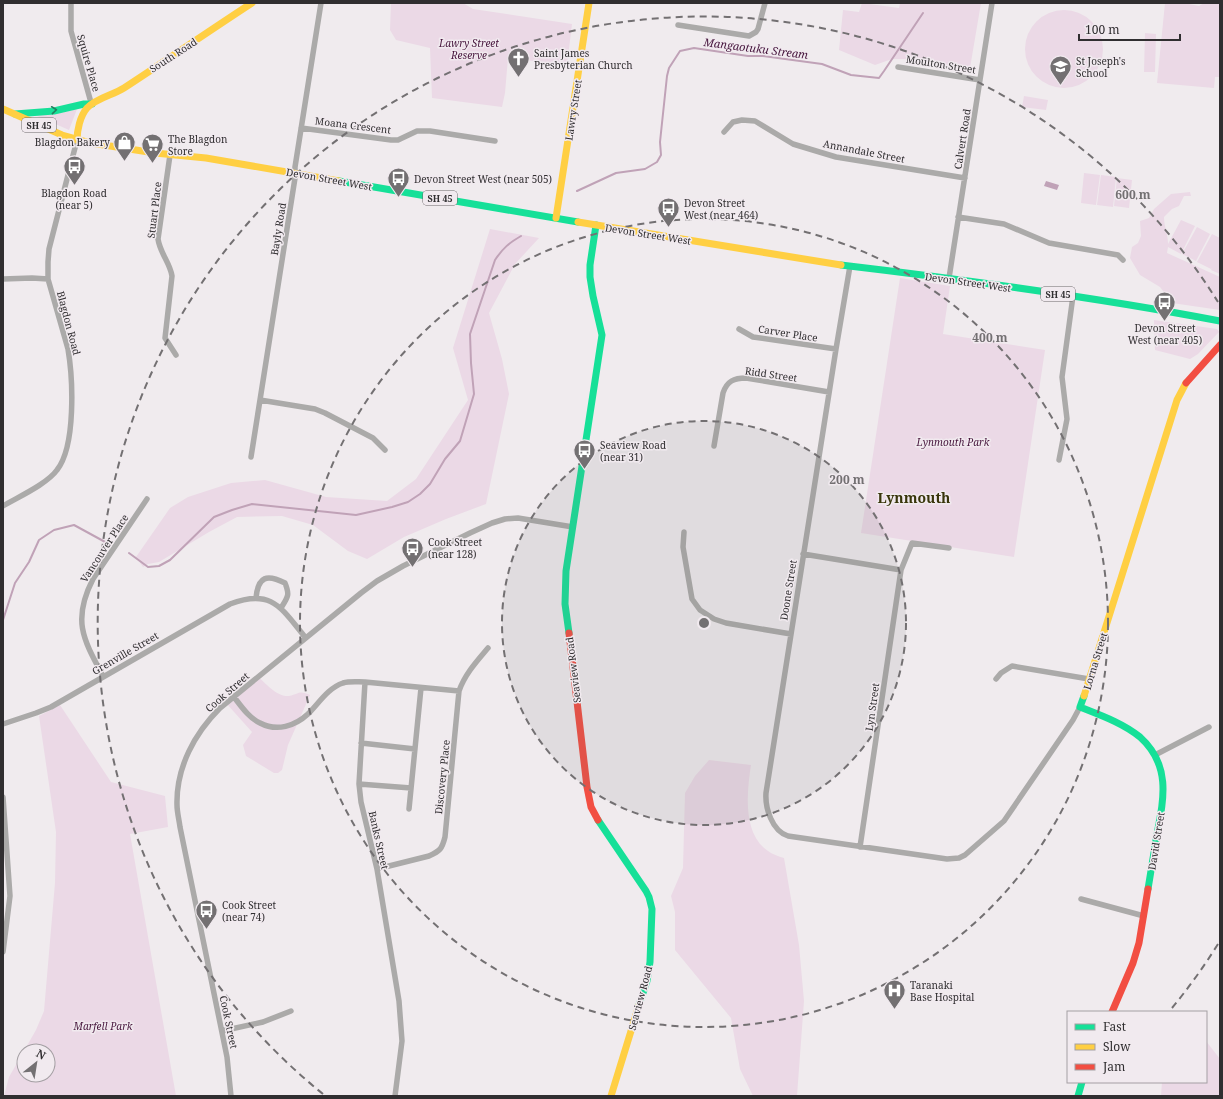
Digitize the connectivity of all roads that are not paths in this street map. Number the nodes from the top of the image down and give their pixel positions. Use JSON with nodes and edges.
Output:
{"nodes":[{"id":1,"x":71,"y":3,"type":"edge"},
{"id":2,"x":252,"y":3,"type":"edge"},
{"id":3,"x":321,"y":3,"type":"edge"},
{"id":4,"x":590,"y":3,"type":"edge"},
{"id":5,"x":765,"y":3,"type":"edge"},
{"id":6,"x":992,"y":3,"type":"edge"},
{"id":7,"x":678,"y":25,"type":"dead end"},
{"id":8,"x":898,"y":67,"type":"dead end"},
{"id":9,"x":980,"y":80,"type":"junction"},
{"id":10,"x":92,"y":104,"type":"junction"},
{"id":11,"x":3,"y":109,"type":"edge"},
{"id":12,"x":15,"y":114,"type":"junction"},
{"id":13,"x":301,"y":128,"type":"junction"},
{"id":14,"x":724,"y":132,"type":"dead end"},
{"id":15,"x":77,"y":140,"type":"junction"},
{"id":16,"x":496,"y":141,"type":"dead end"},
{"id":17,"x":170,"y":155,"type":"junction"},
{"id":18,"x":295,"y":173,"type":"junction"},
{"id":19,"x":965,"y":178,"type":"junction"},
{"id":20,"x":958,"y":217,"type":"junction"},
{"id":21,"x":556,"y":218,"type":"junction"},
{"id":22,"x":596,"y":225,"type":"junction"},
{"id":23,"x":1123,"y":260,"type":"dead end"},
{"id":24,"x":850,"y":266,"type":"junction"},
{"id":25,"x":949,"y":278,"type":"junction"},
{"id":26,"x":3,"y":279,"type":"edge"},
{"id":27,"x":48,"y":279,"type":"junction"},
{"id":28,"x":1073,"y":296,"type":"junction"},
{"id":29,"x":1220,"y":321,"type":"edge"},
{"id":30,"x":739,"y":329,"type":"dead end"},
{"id":31,"x":1220,"y":345,"type":"edge"},
{"id":32,"x":836,"y":349,"type":"junction"},
{"id":33,"x":176,"y":355,"type":"dead end"},
{"id":34,"x":829,"y":392,"type":"junction"},
{"id":35,"x":260,"y":400,"type":"junction"},
{"id":36,"x":714,"y":446,"type":"dead end"},
{"id":37,"x":385,"y":450,"type":"dead end"},
{"id":38,"x":251,"y":457,"type":"dead end"},
{"id":39,"x":1059,"y":460,"type":"dead end"},
{"id":40,"x":147,"y":499,"type":"dead end"},
{"id":41,"x":3,"y":506,"type":"edge"},
{"id":42,"x":573,"y":527,"type":"junction"},
{"id":43,"x":684,"y":532,"type":"dead end"},
{"id":44,"x":949,"y":548,"type":"dead end"},
{"id":45,"x":803,"y":554,"type":"junction"},
{"id":46,"x":901,"y":570,"type":"junction"},
{"id":47,"x":256,"y":598,"type":"junction"},
{"id":48,"x":281,"y":608,"type":"junction"},
{"id":49,"x":790,"y":634,"type":"junction"},
{"id":50,"x":305,"y":637,"type":"junction"},
{"id":51,"x":488,"y":648,"type":"dead end"},
{"id":52,"x":103,"y":676,"type":"junction"},
{"id":53,"x":996,"y":679,"type":"dead end"},
{"id":54,"x":1089,"y":680,"type":"junction"},
{"id":55,"x":364,"y":682,"type":"junction"},
{"id":56,"x":421,"y":688,"type":"junction"},
{"id":57,"x":459,"y":691,"type":"junction"},
{"id":58,"x":234,"y":696,"type":"junction"},
{"id":59,"x":1080,"y":707,"type":"junction"},
{"id":60,"x":3,"y":724,"type":"edge"},
{"id":61,"x":1209,"y":727,"type":"dead end"},
{"id":62,"x":361,"y":743,"type":"junction"},
{"id":63,"x":415,"y":749,"type":"junction"},
{"id":64,"x":1155,"y":755,"type":"junction"},
{"id":65,"x":359,"y":784,"type":"junction"},
{"id":66,"x":411,"y":788,"type":"junction"},
{"id":67,"x":3,"y":797,"type":"edge"},
{"id":68,"x":409,"y":809,"type":"dead end"},
{"id":69,"x":860,"y":847,"type":"junction"},
{"id":70,"x":377,"y":869,"type":"junction"},
{"id":71,"x":6,"y":876,"type":"edge"},
{"id":72,"x":1081,"y":899,"type":"dead end"},
{"id":73,"x":1144,"y":916,"type":"junction"},
{"id":74,"x":3,"y":952,"type":"edge"},
{"id":75,"x":291,"y":1011,"type":"dead end"},
{"id":76,"x":1112,"y":1011,"type":"edge"},
{"id":77,"x":222,"y":1031,"type":"junction"},
{"id":78,"x":1082,"y":1083,"type":"edge"},
{"id":79,"x":230,"y":1096,"type":"edge"},
{"id":80,"x":396,"y":1096,"type":"edge"},
{"id":81,"x":611,"y":1096,"type":"edge"},
{"id":82,"x":1078,"y":1096,"type":"edge"}],
"edges":[{"from":1,"to":10,"type":"street","name":"Squire Place"},
{"from":2,"to":10,"type":"street","name":"South Road"},
{"from":3,"to":13,"type":"street","name":"Bayly Road"},
{"from":4,"to":21,"type":"street","name":"Lawry Street"},
{"from":5,"to":7,"type":"street"},
{"from":6,"to":9,"type":"street","name":"Calvert Road"},
{"from":8,"to":9,"type":"street","name":"Moulton Street"},
{"from":9,"to":19,"type":"street","name":"Calvert Road"},
{"from":12,"to":10,"type":"street","name":"South Road","one_way":true},
{"from":10,"to":15,"type":"street","name":"South Road"},
{"from":11,"to":12,"type":"street","name":"South Road","number":"SH 45"},
{"from":12,"to":15,"type":"street","name":"South Road","number":"SH 45"},
{"from":13,"to":16,"type":"street","name":"Moana Crescent"},
{"from":13,"to":18,"type":"street","name":"Bayly Road"},
{"from":14,"to":19,"type":"street","name":"Annandale Street"},
{"from":15,"to":17,"type":"street","name":"Devon Street West","number":"SH 45"},
{"from":15,"to":27,"type":"street","name":"Blagdon Road"},
{"from":17,"to":18,"type":"street","name":"Devon Street West","number":"SH 45"},
{"from":17,"to":33,"type":"street","name":"Stuart Place"},
{"from":18,"to":21,"type":"street","name":"Devon Street West","number":"SH 45"},
{"from":18,"to":35,"type":"street","name":"Bayly Road"},
{"from":19,"to":20,"type":"street","name":"Calvert Road"},
{"from":20,"to":23,"type":"street"},
{"from":20,"to":25,"type":"street","name":"Calvert Road"},
{"from":21,"to":22,"type":"street","name":"Devon Street West","number":"SH 45"},
{"from":22,"to":24,"type":"street","name":"Devon Street West","number":"SH 45"},
{"from":22,"to":42,"type":"street","name":"Seaview Road"},
{"from":24,"to":25,"type":"street","name":"Devon Street West","number":"SH 45"},
{"from":24,"to":32,"type":"street","name":"Doone Street"},
{"from":25,"to":28,"type":"street","name":"Devon Street West","number":"SH 45"},
{"from":26,"to":27,"type":"street"},
{"from":27,"to":41,"type":"street","name":"Blagdon Road"},
{"from":28,"to":29,"type":"street","name":"Devon Street West","number":"SH 45"},
{"from":28,"to":39,"type":"street"},
{"from":30,"to":32,"type":"street","name":"Carver Place"},
{"from":31,"to":54,"type":"street","name":"Lorna Street"},
{"from":32,"to":34,"type":"street","name":"Doone Street"},
{"from":34,"to":36,"type":"street","name":"Ridd Street"},
{"from":34,"to":45,"type":"street","name":"Doone Street"},
{"from":35,"to":37,"type":"street"},
{"from":35,"to":38,"type":"street","name":"Bayly Road"},
{"from":40,"to":52,"type":"street","name":"Vancouver Place"},
{"from":42,"to":50,"type":"street","name":"Cook Street"},
{"from":42,"to":81,"type":"street","name":"Seaview Road"},
{"from":43,"to":49,"type":"street"},
{"from":44,"to":46,"type":"street","name":"Lyn Street"},
{"from":45,"to":46,"type":"street"},
{"from":45,"to":49,"type":"street","name":"Doone Street"},
{"from":46,"to":69,"type":"street","name":"Lyn Street"},
{"from":47,"to":48,"type":"street","name":"Grenville Street"},
{"from":47,"to":48,"type":"street"},
{"from":47,"to":52,"type":"street","name":"Grenville Street"},
{"from":48,"to":50,"type":"street","name":"Grenville Street"},
{"from":49,"to":69,"type":"street","name":"Doone Street"},
{"from":50,"to":58,"type":"street","name":"Cook Street"},
{"from":51,"to":57,"type":"street","name":"Discovery Place"},
{"from":52,"to":60,"type":"street","name":"Grenville Street"},
{"from":53,"to":54,"type":"street"},
{"from":54,"to":59,"type":"street","name":"Lorna Street"},
{"from":55,"to":56,"type":"street"},
{"from":55,"to":58,"type":"street"},
{"from":55,"to":62,"type":"street","name":"Banks Street"},
{"from":56,"to":57,"type":"street"},
{"from":56,"to":63,"type":"street"},
{"from":57,"to":70,"type":"street","name":"Discovery Place"},
{"from":58,"to":77,"type":"street","name":"Cook Street"},
{"from":59,"to":64,"type":"street","name":"David Street"},
{"from":59,"to":69,"type":"street","name":"Lorna Street"},
{"from":61,"to":64,"type":"street"},
{"from":62,"to":63,"type":"street"},
{"from":62,"to":65,"type":"street","name":"Banks Street"},
{"from":63,"to":66,"type":"street"},
{"from":64,"to":73,"type":"street","name":"David Street"},
{"from":65,"to":66,"type":"street"},
{"from":65,"to":70,"type":"street","name":"Banks Street"},
{"from":66,"to":68,"type":"street"},
{"from":67,"to":71,"type":"street"},
{"from":70,"to":80,"type":"street","name":"Banks Street"},
{"from":71,"to":74,"type":"street"},
{"from":72,"to":73,"type":"street"},
{"from":73,"to":76,"type":"street","name":"David Street"},
{"from":75,"to":77,"type":"street"},
{"from":77,"to":79,"type":"street","name":"Cook Street"},
{"from":78,"to":82,"type":"street"}]}
